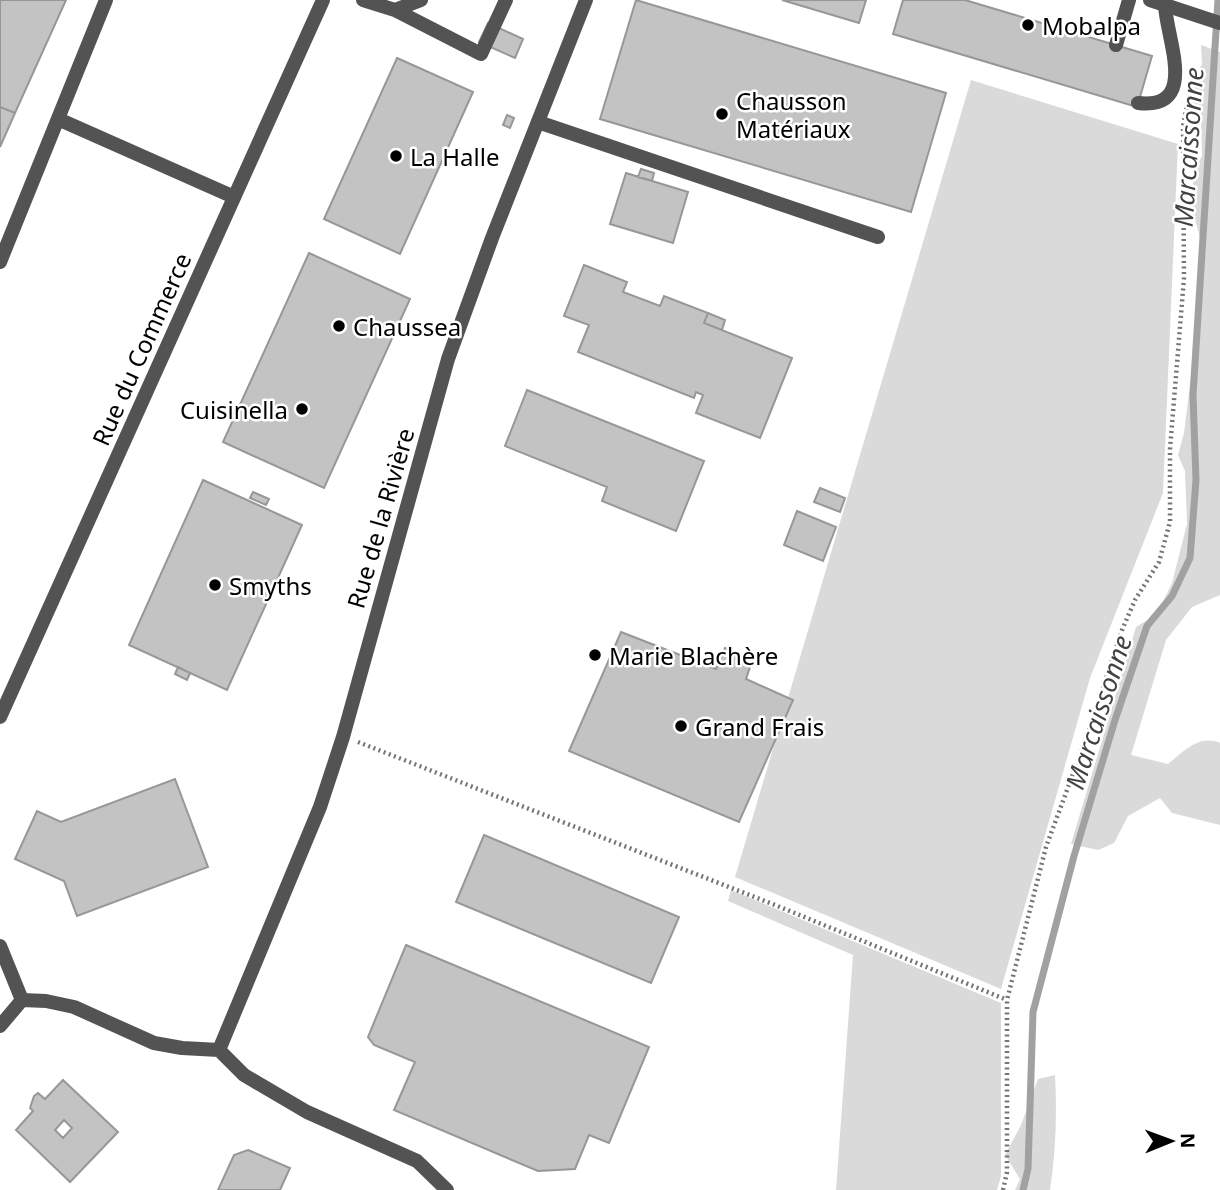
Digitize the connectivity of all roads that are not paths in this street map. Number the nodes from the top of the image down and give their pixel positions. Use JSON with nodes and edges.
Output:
{"nodes":[{"id":1,"x":106,"y":0,"type":"edge"},
{"id":2,"x":323,"y":0,"type":"edge"},
{"id":3,"x":363,"y":0,"type":"edge"},
{"id":4,"x":421,"y":0,"type":"edge"},
{"id":5,"x":506,"y":0,"type":"edge"},
{"id":6,"x":586,"y":0,"type":"edge"},
{"id":7,"x":1129,"y":0,"type":"edge"},
{"id":8,"x":1150,"y":0,"type":"edge"},
{"id":9,"x":1165,"y":5,"type":"junction"},
{"id":10,"x":395,"y":10,"type":"junction"},
{"id":11,"x":1220,"y":23,"type":"edge"},
{"id":12,"x":1116,"y":45,"type":"dead end"},
{"id":13,"x":1138,"y":103,"type":"dead end"},
{"id":14,"x":58,"y":120,"type":"junction"},
{"id":15,"x":538,"y":122,"type":"junction"},
{"id":16,"x":234,"y":197,"type":"junction"},
{"id":17,"x":878,"y":237,"type":"dead end"},
{"id":18,"x":0,"y":262,"type":"edge"},
{"id":19,"x":0,"y":717,"type":"edge"},
{"id":20,"x":0,"y":946,"type":"edge"},
{"id":21,"x":22,"y":1000,"type":"junction"},
{"id":22,"x":0,"y":1026,"type":"edge"},
{"id":23,"x":219,"y":1049,"type":"junction"},
{"id":24,"x":447,"y":1190,"type":"edge"}],
"edges":[{"from":1,"to":14,"type":"street"},
{"from":2,"to":16,"type":"street","name":"Rue du Commerce"},
{"from":3,"to":10,"type":"street"},
{"from":4,"to":10,"type":"street"},
{"from":5,"to":10,"type":"street"},
{"from":6,"to":15,"type":"street","name":"Rue de la Rivière"},
{"from":7,"to":12,"type":"street"},
{"from":8,"to":9,"type":"street"},
{"from":9,"to":11,"type":"street"},
{"from":9,"to":13,"type":"street"},
{"from":14,"to":16,"type":"street"},
{"from":14,"to":18,"type":"street"},
{"from":15,"to":17,"type":"street"},
{"from":15,"to":23,"type":"street","name":"Rue de la Rivière"},
{"from":16,"to":19,"type":"street","name":"Rue du Commerce"},
{"from":20,"to":21,"type":"street"},
{"from":21,"to":22,"type":"street"},
{"from":21,"to":23,"type":"street"},
{"from":23,"to":24,"type":"street"}]}
